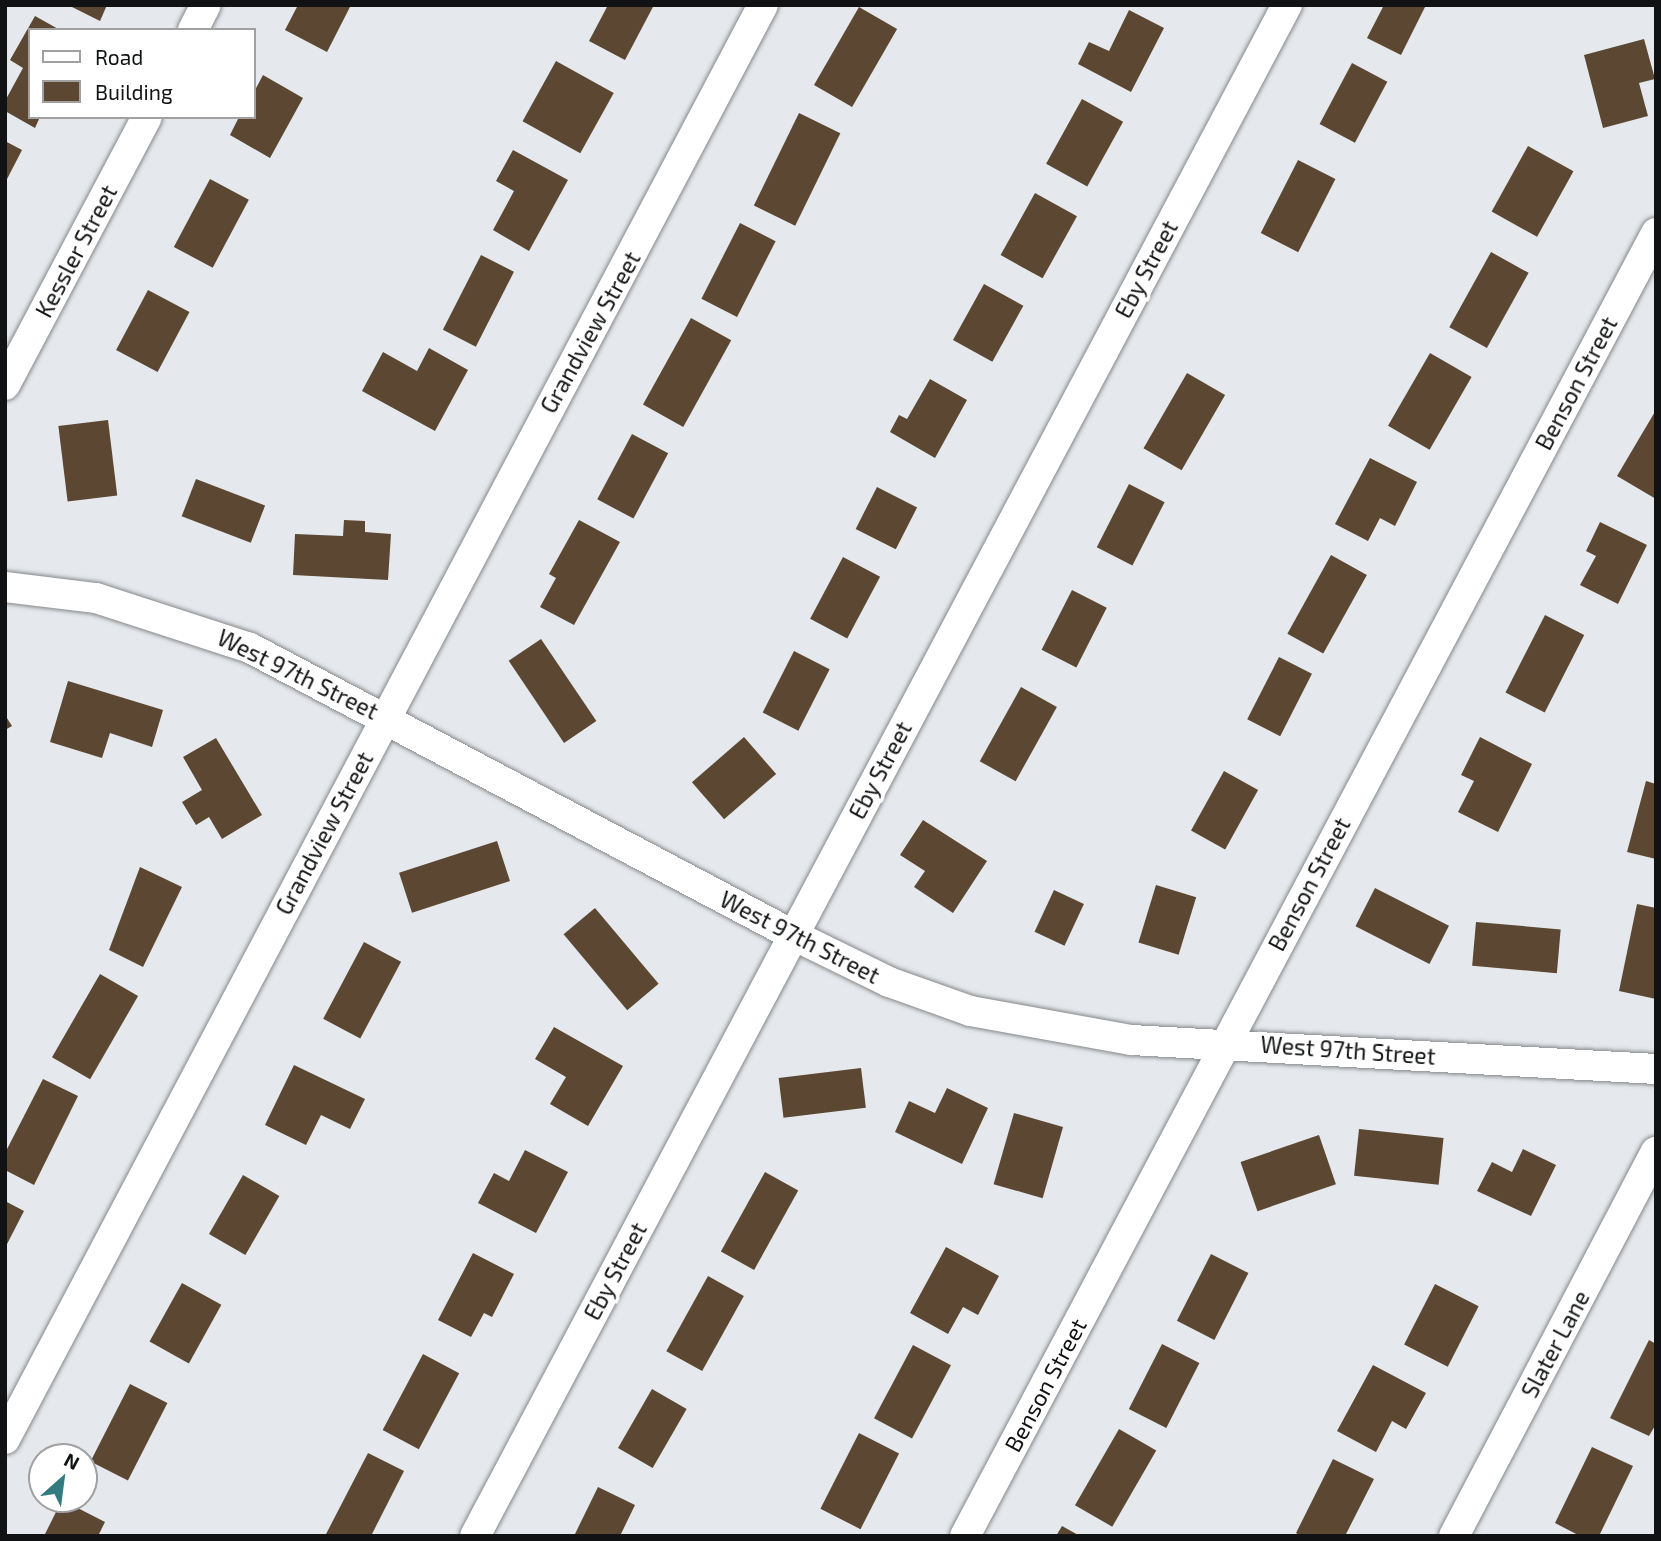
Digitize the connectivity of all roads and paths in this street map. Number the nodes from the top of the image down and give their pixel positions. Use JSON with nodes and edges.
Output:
{"nodes":[{"id":1,"x":206,"y":5,"type":"edge"},
{"id":2,"x":763,"y":5,"type":"edge"},
{"id":3,"x":1287,"y":5,"type":"edge"},
{"id":4,"x":194,"y":28,"type":"edge"},
{"id":5,"x":146,"y":119,"type":"edge"},
{"id":6,"x":1656,"y":233,"type":"edge"},
{"id":7,"x":5,"y":384,"type":"edge"},
{"id":8,"x":5,"y":587,"type":"edge"},
{"id":9,"x":385,"y":717,"type":"junction"},
{"id":10,"x":793,"y":935,"type":"junction"},
{"id":11,"x":1226,"y":1042,"type":"junction"},
{"id":12,"x":1656,"y":1069,"type":"edge"},
{"id":13,"x":1656,"y":1152,"type":"edge"},
{"id":14,"x":5,"y":1439,"type":"edge"},
{"id":15,"x":475,"y":1536,"type":"edge"},
{"id":16,"x":965,"y":1536,"type":"edge"},
{"id":17,"x":1454,"y":1536,"type":"edge"}],
"edges":[{"from":1,"to":4,"type":"street"},
{"from":2,"to":9,"type":"street","name":"Grandview Street"},
{"from":3,"to":10,"type":"street","name":"Eby Street"},
{"from":5,"to":7,"type":"street","name":"Kessler Street"},
{"from":6,"to":11,"type":"street","name":"Benson Street"},
{"from":8,"to":9,"type":"street","name":"West 97th Street"},
{"from":9,"to":10,"type":"street","name":"West 97th Street"},
{"from":9,"to":14,"type":"street","name":"Grandview Street"},
{"from":10,"to":11,"type":"street","name":"West 97th Street"},
{"from":10,"to":15,"type":"street","name":"Eby Street"},
{"from":11,"to":12,"type":"street","name":"West 97th Street"},
{"from":11,"to":16,"type":"street","name":"Benson Street"},
{"from":13,"to":17,"type":"street","name":"Slater Lane"}]}
